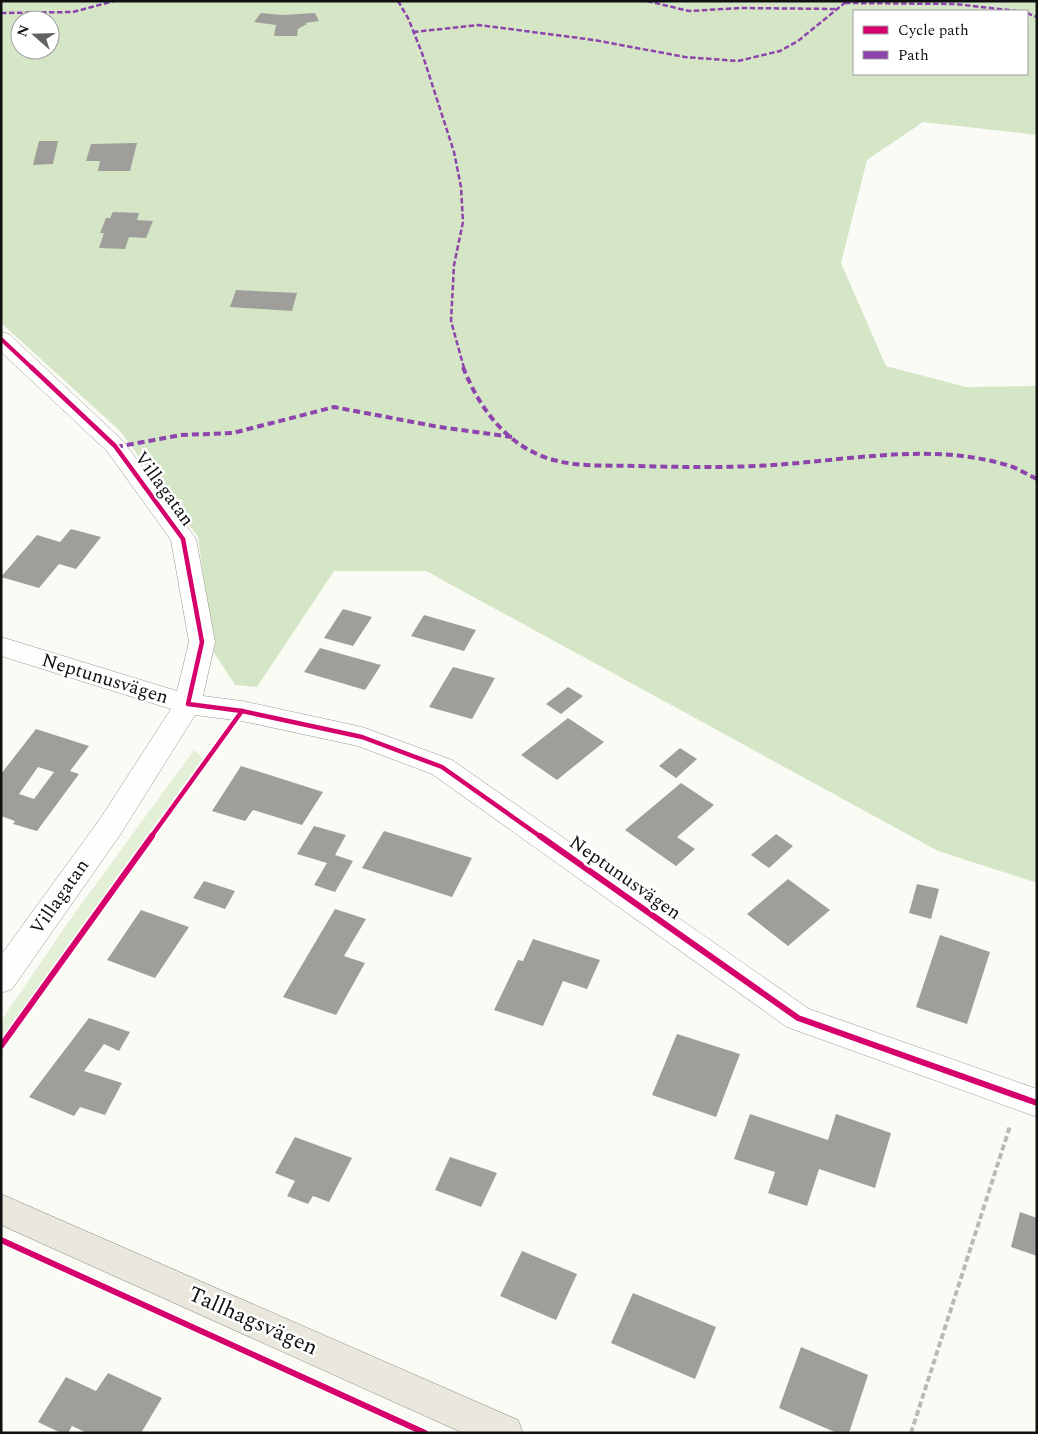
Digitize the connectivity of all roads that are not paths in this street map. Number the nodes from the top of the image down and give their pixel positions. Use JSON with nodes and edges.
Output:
{"nodes":[{"id":1,"x":1,"y":339,"type":"edge"},
{"id":2,"x":1,"y":646,"type":"edge"},
{"id":3,"x":188,"y":704,"type":"junction"},
{"id":4,"x":1,"y":980,"type":"edge"},
{"id":5,"x":1028,"y":1100,"type":"edge"},
{"id":6,"x":1,"y":1209,"type":"edge"},
{"id":7,"x":505,"y":1433,"type":"edge"}],
"edges":[{"from":1,"to":3,"type":"street","name":"Villagatan"},
{"from":2,"to":3,"type":"street","name":"Neptunusvägen"},
{"from":3,"to":4,"type":"street","name":"Villagatan"},
{"from":3,"to":5,"type":"street","name":"Neptunusvägen"},
{"from":6,"to":7,"type":"main road","name":"Tallhagsvägen"}]}
